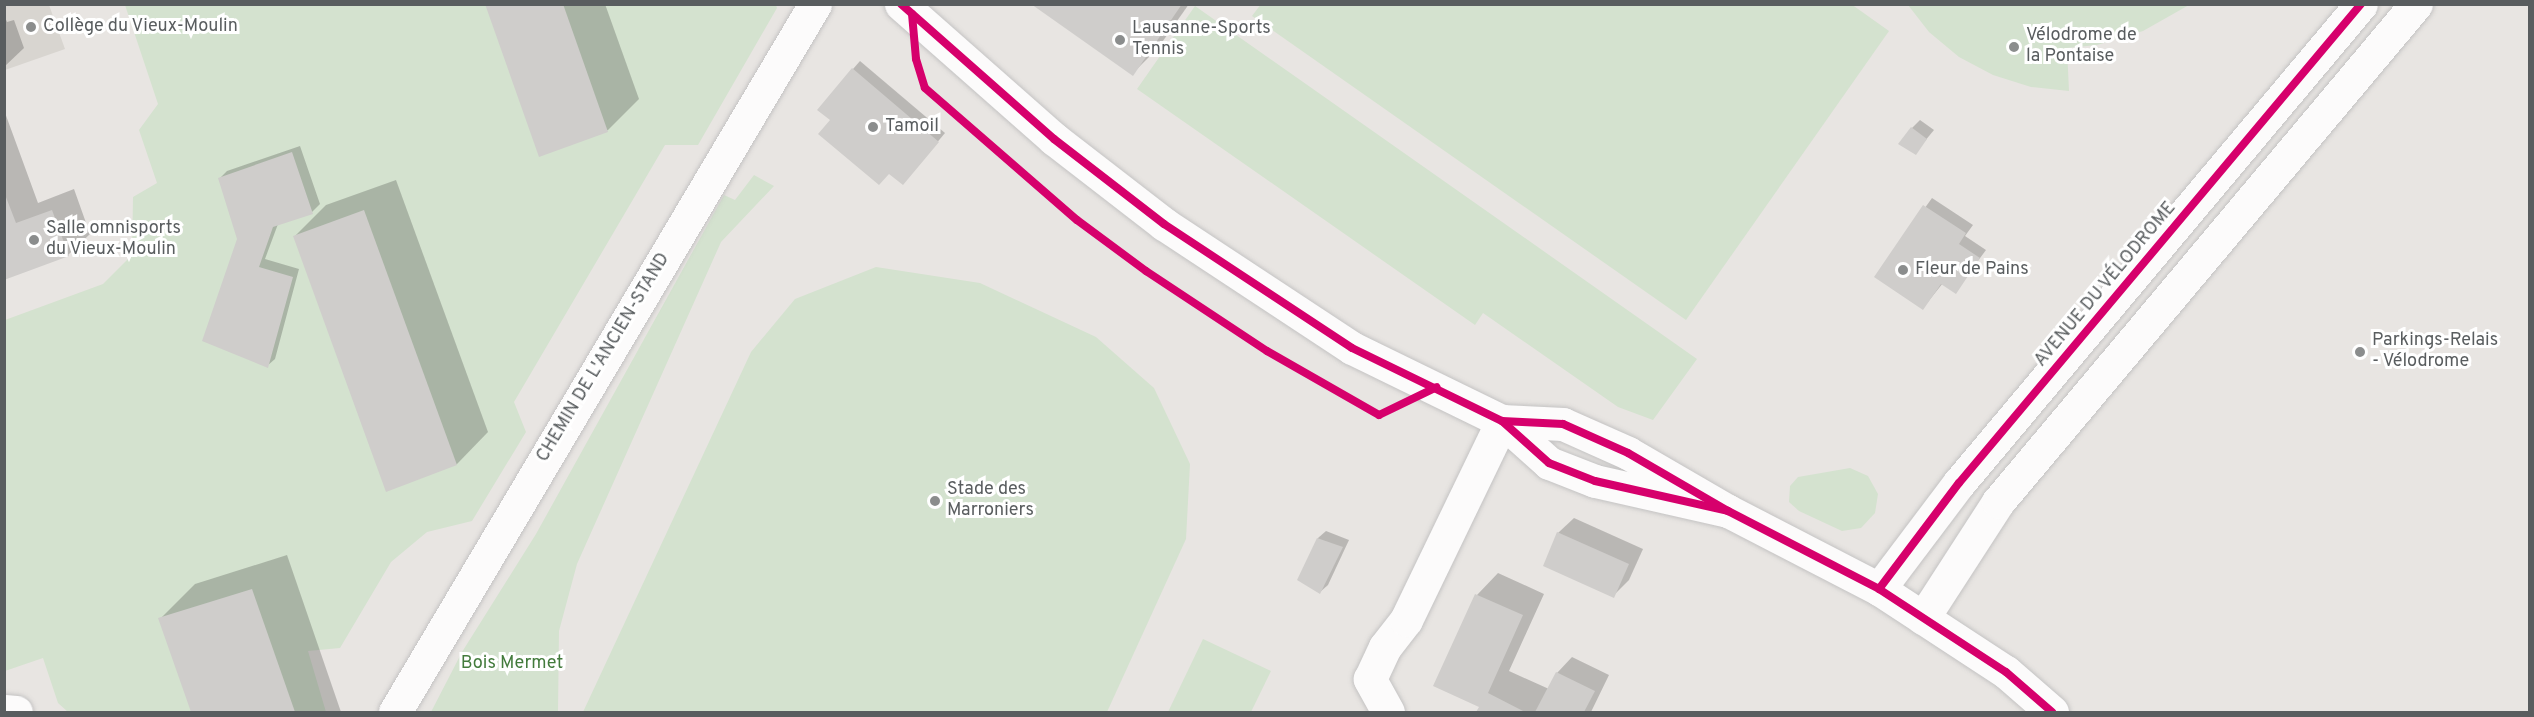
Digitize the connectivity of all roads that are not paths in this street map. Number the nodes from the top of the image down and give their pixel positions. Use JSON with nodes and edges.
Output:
{"nodes":[{"id":1,"x":815,"y":4,"type":"edge"},
{"id":2,"x":901,"y":4,"type":"edge"},
{"id":3,"x":2361,"y":4,"type":"edge"},
{"id":4,"x":2416,"y":4,"type":"edge"},
{"id":5,"x":1502,"y":421,"type":"junction"},
{"id":6,"x":1879,"y":589,"type":"junction"},
{"id":7,"x":1923,"y":618,"type":"junction"},
{"id":8,"x":4,"y":711,"type":"edge"},
{"id":9,"x":16,"y":712,"type":"edge"},
{"id":10,"x":395,"y":712,"type":"edge"},
{"id":11,"x":1388,"y":712,"type":"edge"},
{"id":12,"x":2052,"y":712,"type":"edge"}],
"edges":[{"from":1,"to":10,"type":"street","name":"CHEMIN DE L'ANCIEN-STAND"},
{"from":2,"to":5,"type":"street"},
{"from":3,"to":6,"type":"street","name":"AVENUE DU VÉLODROME"},
{"from":4,"to":7,"type":"street"},
{"from":5,"to":6,"type":"street"},
{"from":5,"to":11,"type":"street"},
{"from":6,"to":7,"type":"street"},
{"from":7,"to":12,"type":"street"},
{"from":8,"to":9,"type":"street"}]}
